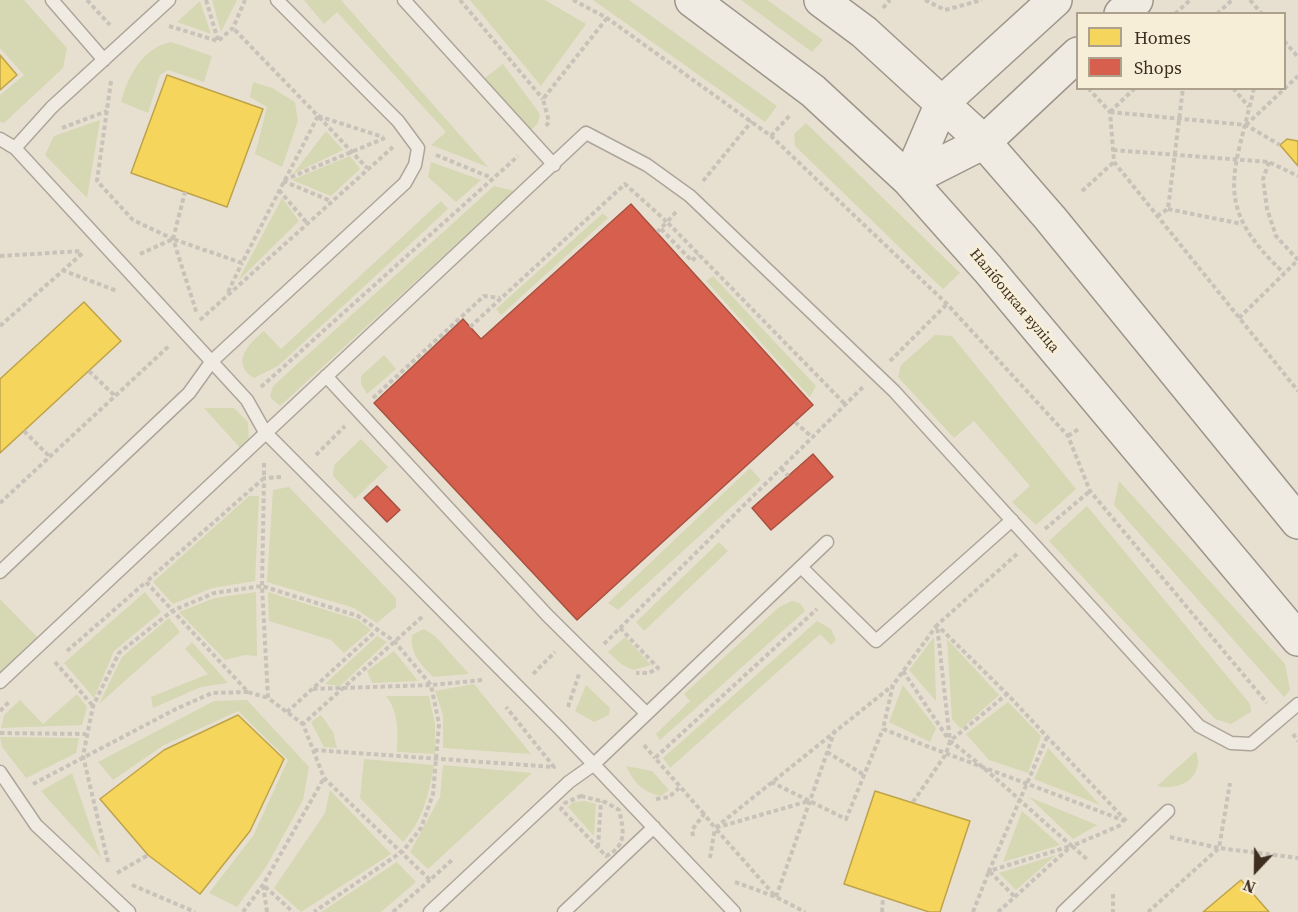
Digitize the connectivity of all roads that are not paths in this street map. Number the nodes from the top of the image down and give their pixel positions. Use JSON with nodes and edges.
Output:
{"nodes":[{"id":1,"x":52,"y":0,"type":"edge"},
{"id":2,"x":169,"y":0,"type":"edge"},
{"id":3,"x":277,"y":0,"type":"edge"},
{"id":4,"x":404,"y":0,"type":"edge"},
{"id":5,"x":692,"y":0,"type":"edge"},
{"id":6,"x":821,"y":0,"type":"edge"},
{"id":7,"x":1055,"y":0,"type":"edge"},
{"id":8,"x":1136,"y":0,"type":"edge"},
{"id":9,"x":1123,"y":12,"type":"edge"},
{"id":10,"x":1076,"y":55,"type":"edge"},
{"id":11,"x":104,"y":60,"type":"junction"},
{"id":12,"x":942,"y":103,"type":"junction"},
{"id":13,"x":0,"y":139,"type":"edge"},
{"id":14,"x":984,"y":142,"type":"junction"},
{"id":15,"x":15,"y":148,"type":"junction"},
{"id":16,"x":554,"y":165,"type":"junction"},
{"id":17,"x":909,"y":180,"type":"junction"},
{"id":18,"x":212,"y":361,"type":"junction"},
{"id":19,"x":326,"y":376,"type":"junction"},
{"id":20,"x":265,"y":432,"type":"junction"},
{"id":21,"x":1012,"y":520,"type":"junction"},
{"id":22,"x":1298,"y":522,"type":"edge"},
{"id":23,"x":826,"y":542,"type":"dead end"},
{"id":24,"x":802,"y":568,"type":"junction"},
{"id":25,"x":0,"y":572,"type":"edge"},
{"id":26,"x":1298,"y":639,"type":"edge"},
{"id":27,"x":0,"y":682,"type":"edge"},
{"id":28,"x":1298,"y":704,"type":"edge"},
{"id":29,"x":646,"y":714,"type":"junction"},
{"id":30,"x":593,"y":765,"type":"junction"},
{"id":31,"x":0,"y":772,"type":"edge"},
{"id":32,"x":1168,"y":811,"type":"dead end"},
{"id":33,"x":654,"y":827,"type":"junction"},
{"id":34,"x":129,"y":912,"type":"edge"},
{"id":35,"x":430,"y":912,"type":"edge"},
{"id":36,"x":564,"y":912,"type":"edge"},
{"id":37,"x":734,"y":912,"type":"edge"},
{"id":38,"x":1063,"y":912,"type":"edge"}],
"edges":[{"from":1,"to":11,"type":"lane"},
{"from":2,"to":11,"type":"lane"},
{"from":3,"to":18,"type":"lane"},
{"from":4,"to":16,"type":"lane"},
{"from":5,"to":17,"type":"main road","name":"Налібоцкая вуліца"},
{"from":6,"to":12,"type":"main road"},
{"from":7,"to":12,"type":"main road"},
{"from":8,"to":9,"type":"main road"},
{"from":10,"to":14,"type":"main road"},
{"from":11,"to":15,"type":"lane"},
{"from":12,"to":14,"type":"main road"},
{"from":12,"to":17,"type":"main road"},
{"from":13,"to":15,"type":"lane"},
{"from":14,"to":17,"type":"main road"},
{"from":14,"to":22,"type":"main road"},
{"from":15,"to":18,"type":"lane"},
{"from":16,"to":19,"type":"lane"},
{"from":16,"to":21,"type":"lane"},
{"from":17,"to":26,"type":"main road","name":"Налібоцкая вуліца"},
{"from":18,"to":20,"type":"lane"},
{"from":18,"to":25,"type":"lane"},
{"from":19,"to":20,"type":"lane"},
{"from":19,"to":29,"type":"lane"},
{"from":20,"to":27,"type":"lane"},
{"from":20,"to":30,"type":"lane"},
{"from":21,"to":24,"type":"lane"},
{"from":21,"to":28,"type":"lane"},
{"from":23,"to":24,"type":"lane"},
{"from":24,"to":29,"type":"lane"},
{"from":29,"to":30,"type":"lane"},
{"from":30,"to":33,"type":"lane"},
{"from":30,"to":35,"type":"lane"},
{"from":31,"to":34,"type":"lane"},
{"from":32,"to":38,"type":"lane"},
{"from":33,"to":36,"type":"lane"},
{"from":33,"to":37,"type":"lane"}]}
